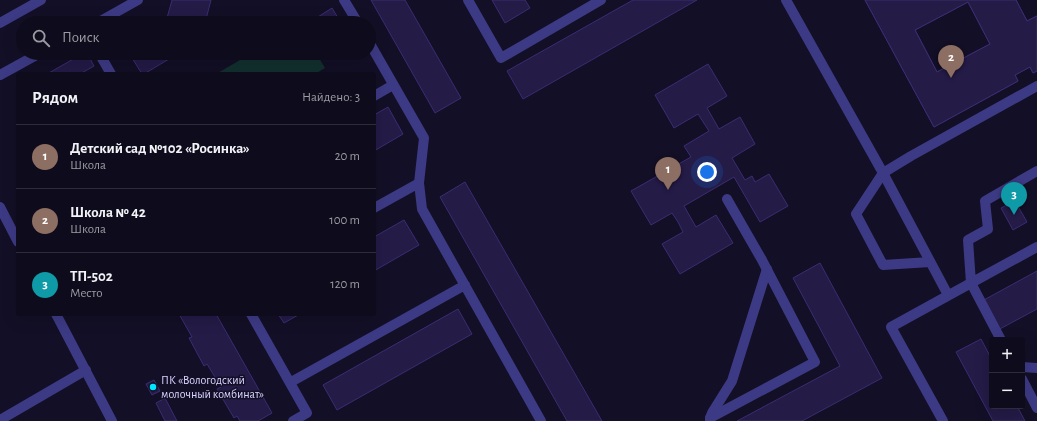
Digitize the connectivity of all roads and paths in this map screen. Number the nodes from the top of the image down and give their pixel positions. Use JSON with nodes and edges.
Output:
{"nodes":[{"id":1,"x":41,"y":0,"type":"edge"},
{"id":2,"x":138,"y":0,"type":"edge"},
{"id":3,"x":344,"y":0,"type":"edge"},
{"id":4,"x":468,"y":0,"type":"edge"},
{"id":5,"x":601,"y":0,"type":"edge"},
{"id":6,"x":786,"y":0,"type":"edge"},
{"id":7,"x":109,"y":16,"type":"edge"},
{"id":8,"x":354,"y":16,"type":"edge"},
{"id":9,"x":0,"y":23,"type":"edge"},
{"id":10,"x":376,"y":54,"type":"edge"},
{"id":11,"x":27,"y":60,"type":"edge"},
{"id":12,"x":103,"y":60,"type":"edge"},
{"id":13,"x":111,"y":72,"type":"edge"},
{"id":14,"x":0,"y":74,"type":"edge"},
{"id":15,"x":394,"y":85,"type":"junction"},
{"id":16,"x":1037,"y":86,"type":"edge"},
{"id":17,"x":376,"y":95,"type":"edge"},
{"id":18,"x":1037,"y":171,"type":"edge"},
{"id":19,"x":882,"y":173,"type":"junction"},
{"id":20,"x":419,"y":182,"type":"junction"},
{"id":21,"x":727,"y":199,"type":"dead end"},
{"id":22,"x":0,"y":207,"type":"edge"},
{"id":23,"x":376,"y":207,"type":"edge"},
{"id":24,"x":16,"y":238,"type":"edge"},
{"id":25,"x":1037,"y":247,"type":"edge"},
{"id":26,"x":930,"y":262,"type":"junction"},
{"id":27,"x":767,"y":269,"type":"junction"},
{"id":28,"x":971,"y":283,"type":"junction"},
{"id":29,"x":465,"y":285,"type":"junction"},
{"id":30,"x":948,"y":296,"type":"junction"},
{"id":31,"x":57,"y":316,"type":"edge"},
{"id":32,"x":252,"y":316,"type":"edge"},
{"id":33,"x":999,"y":337,"type":"edge"},
{"id":34,"x":1025,"y":367,"type":"edge"},
{"id":35,"x":1037,"y":368,"type":"edge"},
{"id":36,"x":86,"y":370,"type":"junction"},
{"id":37,"x":291,"y":382,"type":"junction"},
{"id":38,"x":1025,"y":385,"type":"edge"},
{"id":39,"x":1037,"y":408,"type":"edge"},
{"id":40,"x":309,"y":417,"type":"edge"},
{"id":41,"x":0,"y":420,"type":"edge"},
{"id":42,"x":710,"y":420,"type":"edge"},
{"id":43,"x":112,"y":421,"type":"edge"},
{"id":44,"x":293,"y":421,"type":"edge"},
{"id":45,"x":540,"y":421,"type":"edge"},
{"id":46,"x":943,"y":421,"type":"edge"}],
"edges":[{"from":1,"to":9,"type":"street"},
{"from":2,"to":7,"type":"street"},
{"from":3,"to":8,"type":"street"},
{"from":4,"to":5,"type":"street"},
{"from":6,"to":19,"type":"street"},
{"from":10,"to":15,"type":"street"},
{"from":11,"to":14,"type":"street"},
{"from":12,"to":13,"type":"street"},
{"from":15,"to":17,"type":"street"},
{"from":15,"to":20,"type":"street"},
{"from":16,"to":19,"type":"street"},
{"from":18,"to":28,"type":"street"},
{"from":19,"to":26,"type":"street"},
{"from":19,"to":26,"type":"street"},
{"from":20,"to":23,"type":"street"},
{"from":20,"to":29,"type":"street"},
{"from":21,"to":27,"type":"street"},
{"from":22,"to":24,"type":"street"},
{"from":25,"to":28,"type":"street"},
{"from":26,"to":30,"type":"street"},
{"from":27,"to":42,"type":"street"},
{"from":27,"to":42,"type":"street"},
{"from":28,"to":30,"type":"street"},
{"from":28,"to":33,"type":"street"},
{"from":29,"to":37,"type":"street"},
{"from":29,"to":45,"type":"street"},
{"from":30,"to":46,"type":"street"},
{"from":31,"to":36,"type":"street"},
{"from":32,"to":37,"type":"street"},
{"from":34,"to":35,"type":"street"},
{"from":36,"to":41,"type":"street"},
{"from":36,"to":43,"type":"street"},
{"from":37,"to":40,"type":"street"},
{"from":38,"to":39,"type":"street"},
{"from":40,"to":44,"type":"street"}]}
